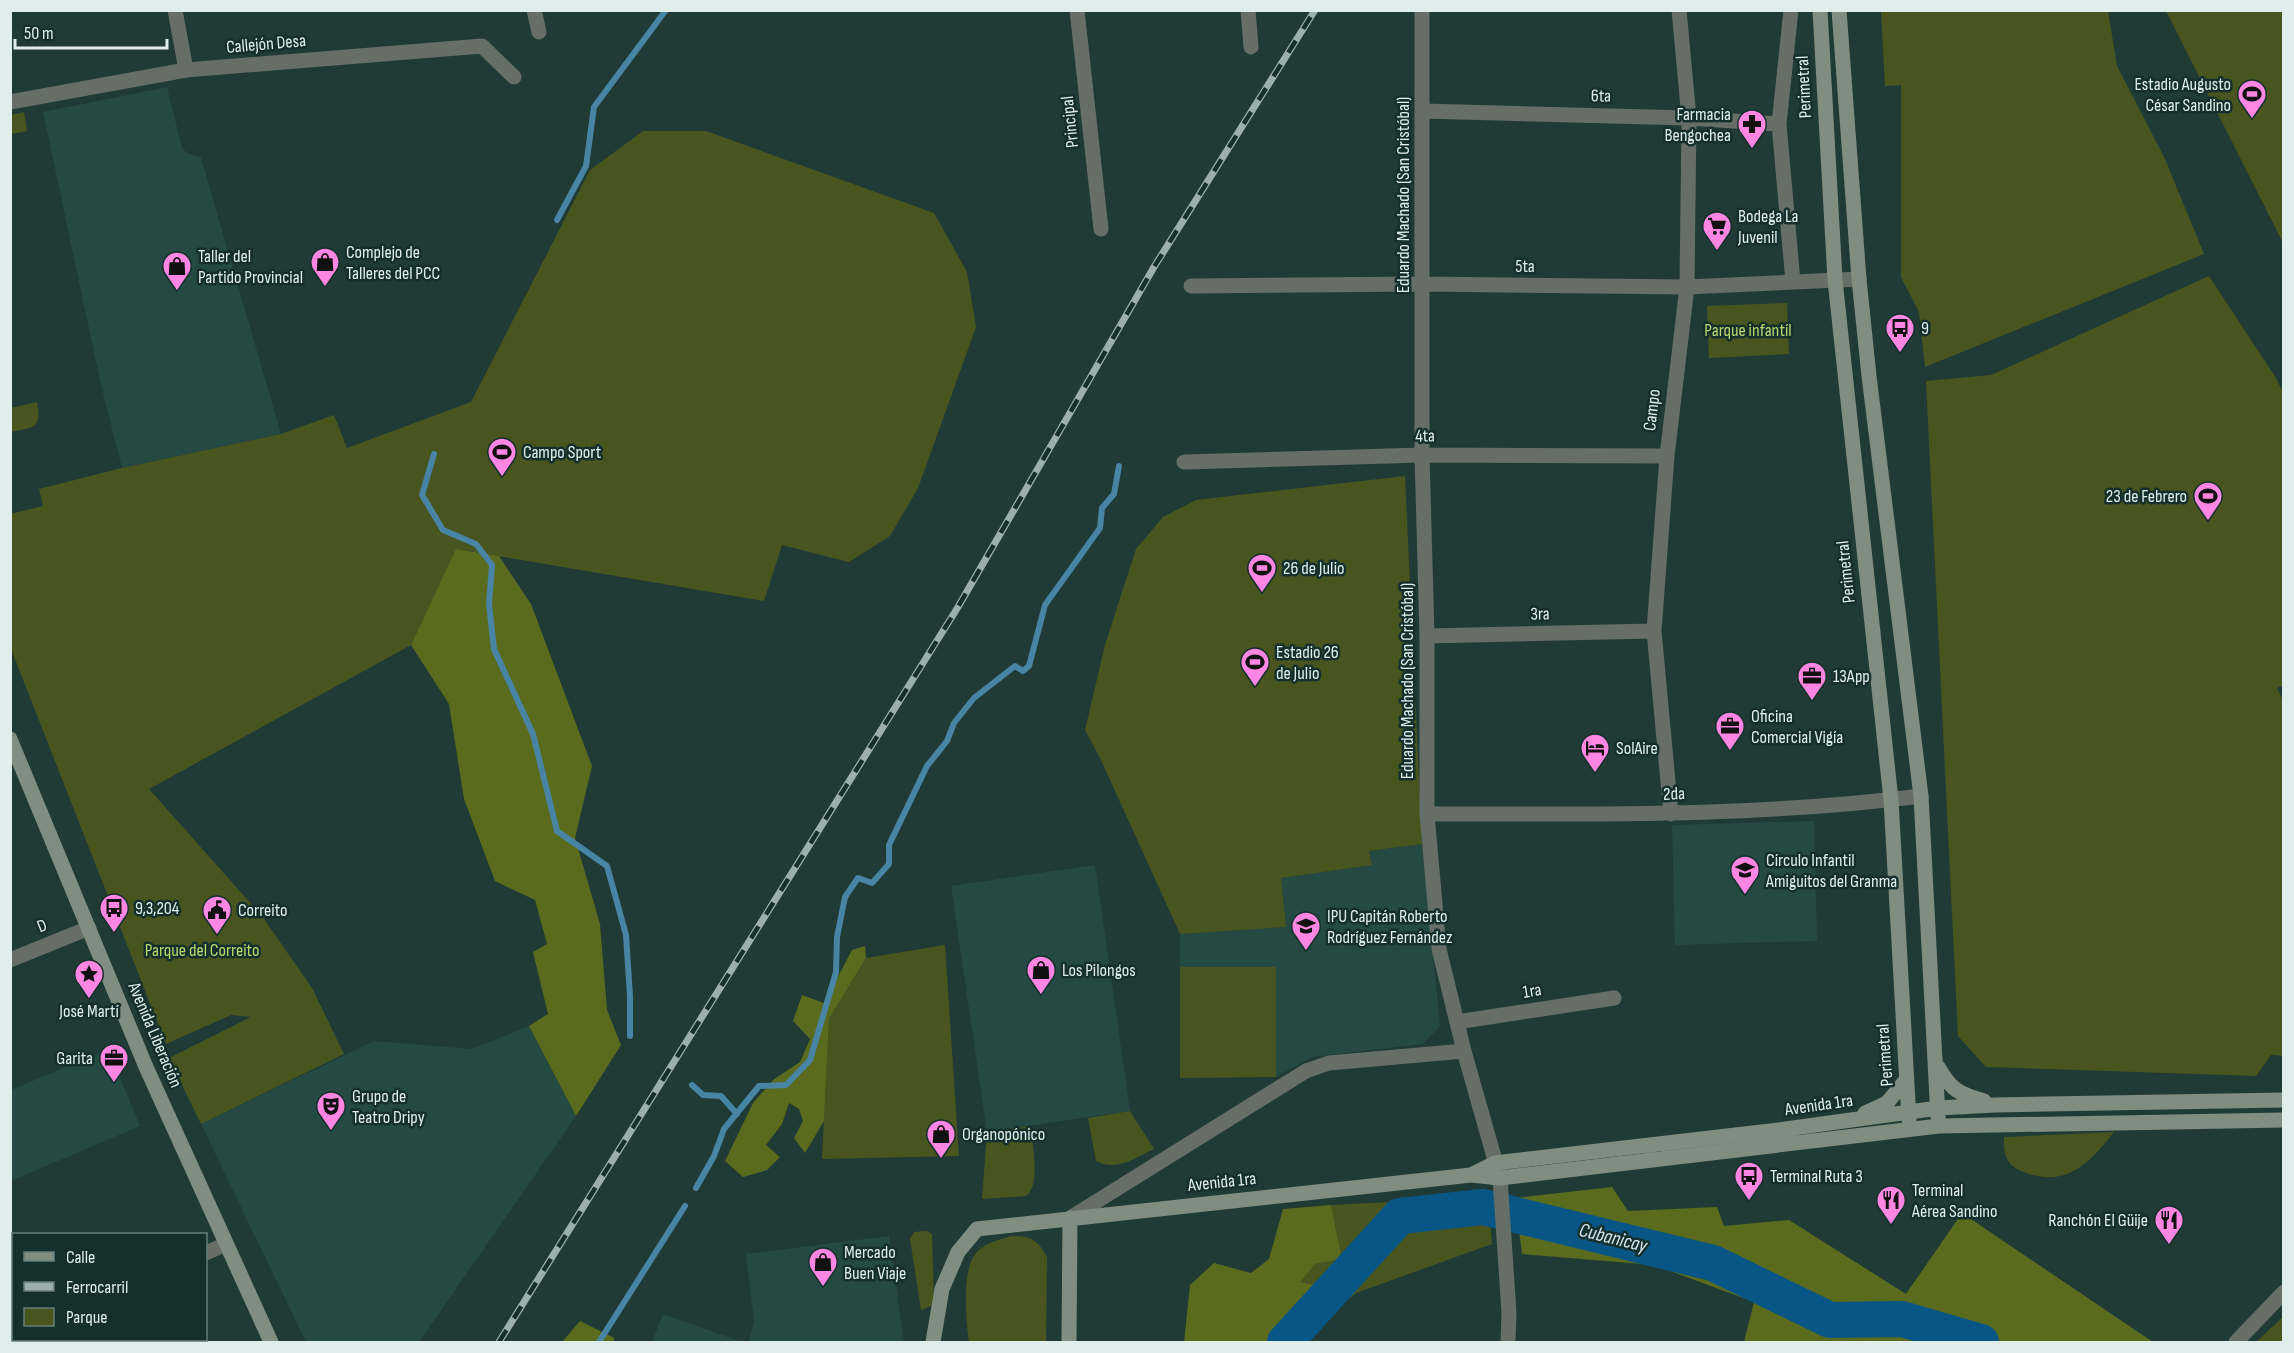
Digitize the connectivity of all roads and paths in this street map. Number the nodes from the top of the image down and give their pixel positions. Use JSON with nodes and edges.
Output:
{"nodes":[{"id":1,"x":175,"y":10,"type":"edge"},
{"id":2,"x":534,"y":10,"type":"edge"},
{"id":3,"x":1077,"y":10,"type":"edge"},
{"id":4,"x":1248,"y":10,"type":"edge"},
{"id":5,"x":1422,"y":10,"type":"edge"},
{"id":6,"x":1679,"y":10,"type":"edge"},
{"id":7,"x":1791,"y":10,"type":"edge"},
{"id":8,"x":1820,"y":10,"type":"edge"},
{"id":9,"x":1839,"y":10,"type":"edge"},
{"id":10,"x":539,"y":32,"type":"dead end"},
{"id":11,"x":1251,"y":47,"type":"dead end"},
{"id":12,"x":186,"y":70,"type":"junction"},
{"id":13,"x":514,"y":77,"type":"dead end"},
{"id":14,"x":10,"y":102,"type":"edge"},
{"id":15,"x":1422,"y":111,"type":"junction"},
{"id":16,"x":1689,"y":117,"type":"junction"},
{"id":17,"x":1779,"y":124,"type":"junction"},
{"id":18,"x":1101,"y":229,"type":"dead end"},
{"id":19,"x":1859,"y":279,"type":"junction"},
{"id":20,"x":1835,"y":280,"type":"junction"},
{"id":21,"x":1793,"y":282,"type":"junction"},
{"id":22,"x":1424,"y":285,"type":"junction"},
{"id":23,"x":1191,"y":286,"type":"dead end"},
{"id":24,"x":1687,"y":287,"type":"junction"},
{"id":25,"x":1422,"y":455,"type":"junction"},
{"id":26,"x":1667,"y":456,"type":"junction"},
{"id":27,"x":1184,"y":462,"type":"dead end"},
{"id":28,"x":1654,"y":631,"type":"junction"},
{"id":29,"x":1427,"y":636,"type":"junction"},
{"id":30,"x":10,"y":739,"type":"edge"},
{"id":31,"x":1921,"y":796,"type":"junction"},
{"id":32,"x":1891,"y":800,"type":"junction"},
{"id":33,"x":1427,"y":814,"type":"junction"},
{"id":34,"x":1671,"y":814,"type":"junction"},
{"id":35,"x":89,"y":928,"type":"junction"},
{"id":36,"x":10,"y":960,"type":"edge"},
{"id":37,"x":1614,"y":998,"type":"dead end"},
{"id":38,"x":1457,"y":1022,"type":"junction"},
{"id":39,"x":1464,"y":1051,"type":"junction"},
{"id":40,"x":1935,"y":1063,"type":"junction"},
{"id":41,"x":1906,"y":1080,"type":"junction"},
{"id":42,"x":2283,"y":1100,"type":"edge"},
{"id":43,"x":1995,"y":1105,"type":"junction"},
{"id":44,"x":1938,"y":1108,"type":"junction"},
{"id":45,"x":1909,"y":1112,"type":"junction"},
{"id":46,"x":2283,"y":1120,"type":"edge"},
{"id":47,"x":1847,"y":1121,"type":"junction"},
{"id":48,"x":1939,"y":1126,"type":"junction"},
{"id":49,"x":1910,"y":1129,"type":"junction"},
{"id":50,"x":1495,"y":1163,"type":"junction"},
{"id":51,"x":1470,"y":1175,"type":"junction"},
{"id":52,"x":1500,"y":1185,"type":"junction"},
{"id":53,"x":1070,"y":1218,"type":"junction"},
{"id":54,"x":226,"y":1244,"type":"junction"},
{"id":55,"x":207,"y":1252,"type":"edge"},
{"id":56,"x":2283,"y":1292,"type":"edge"},
{"id":57,"x":271,"y":1342,"type":"edge"},
{"id":58,"x":933,"y":1342,"type":"edge"},
{"id":59,"x":1069,"y":1342,"type":"edge"},
{"id":60,"x":1508,"y":1342,"type":"edge"},
{"id":61,"x":2236,"y":1342,"type":"edge"}],
"edges":[{"from":1,"to":12,"type":"street"},
{"from":2,"to":10,"type":"street"},
{"from":3,"to":18,"type":"street","name":"Principal"},
{"from":4,"to":11,"type":"street"},
{"from":5,"to":15,"type":"street","name":"Eduardo Machado (San Cristóbal)"},
{"from":6,"to":16,"type":"street","name":"Campo"},
{"from":7,"to":17,"type":"street"},
{"from":8,"to":20,"type":"main road","name":"Perimetral"},
{"from":9,"to":19,"type":"main road"},
{"from":12,"to":13,"type":"street","name":"Callejón Desa"},
{"from":12,"to":14,"type":"street","name":"Callejón Desa"},
{"from":15,"to":16,"type":"street","name":"6ta"},
{"from":15,"to":22,"type":"street","name":"Eduardo Machado (San Cristóbal)"},
{"from":16,"to":17,"type":"street","name":"6ta"},
{"from":16,"to":24,"type":"street","name":"Campo"},
{"from":17,"to":21,"type":"street"},
{"from":19,"to":20,"type":"street","name":"5ta"},
{"from":19,"to":31,"type":"main road"},
{"from":20,"to":21,"type":"street","name":"5ta"},
{"from":20,"to":32,"type":"main road","name":"Perimetral"},
{"from":21,"to":24,"type":"street","name":"5ta"},
{"from":22,"to":23,"type":"street","name":"5ta"},
{"from":22,"to":24,"type":"street","name":"5ta"},
{"from":22,"to":25,"type":"street","name":"Eduardo Machado (San Cristóbal)"},
{"from":24,"to":26,"type":"street","name":"Campo"},
{"from":25,"to":26,"type":"street","name":"4ta"},
{"from":25,"to":27,"type":"street","name":"4ta"},
{"from":25,"to":29,"type":"street","name":"Eduardo Machado (San Cristóbal)"},
{"from":26,"to":28,"type":"street","name":"Campo"},
{"from":28,"to":29,"type":"street","name":"3ra"},
{"from":28,"to":34,"type":"street","name":"Campo"},
{"from":29,"to":33,"type":"street","name":"Eduardo Machado (San Cristóbal)"},
{"from":30,"to":35,"type":"main road","name":"Avenida Liberación"},
{"from":31,"to":32,"type":"street","name":"2da"},
{"from":31,"to":40,"type":"main road"},
{"from":32,"to":34,"type":"street","name":"2da"},
{"from":32,"to":41,"type":"main road","name":"Perimetral"},
{"from":33,"to":34,"type":"street","name":"2da"},
{"from":33,"to":38,"type":"street","name":"Eduardo Machado (San Cristóbal)"},
{"from":35,"to":36,"type":"street","name":"D"},
{"from":35,"to":54,"type":"main road","name":"Avenida Liberación"},
{"from":37,"to":38,"type":"street","name":"1ra"},
{"from":38,"to":39,"type":"street","name":"Eduardo Machado (San Cristóbal)"},
{"from":39,"to":50,"type":"street","name":"Eduardo Machado (San Cristóbal)"},
{"from":39,"to":53,"type":"street"},
{"from":40,"to":43,"type":"main road"},
{"from":40,"to":44,"type":"main road"},
{"from":41,"to":45,"type":"main road","name":"Perimetral"},
{"from":41,"to":47,"type":"main road"},
{"from":42,"to":43,"type":"main road","name":"Avenida 1ra"},
{"from":43,"to":44,"type":"main road","name":"Avenida 1ra"},
{"from":44,"to":45,"type":"main road","name":"Avenida 1ra"},
{"from":44,"to":48,"type":"main road"},
{"from":45,"to":47,"type":"main road","name":"Avenida 1ra"},
{"from":45,"to":49,"type":"main road","name":"Perimetral"},
{"from":46,"to":48,"type":"main road","name":"Avenida 1ra"},
{"from":47,"to":50,"type":"main road","name":"Avenida 1ra"},
{"from":48,"to":49,"type":"main road","name":"Avenida 1ra"},
{"from":49,"to":52,"type":"main road","name":"Avenida 1ra"},
{"from":50,"to":51,"type":"main road","name":"Avenida 1ra"},
{"from":50,"to":52,"type":"street","name":"Eduardo Machado (San Cristóbal)"},
{"from":51,"to":52,"type":"main road","name":"Avenida 1ra"},
{"from":51,"to":53,"type":"main road","name":"Avenida 1ra"},
{"from":52,"to":60,"type":"street","name":"Eduardo Machado (San Cristóbal)"},
{"from":53,"to":58,"type":"main road","name":"Avenida 1ra"},
{"from":53,"to":59,"type":"main road"},
{"from":54,"to":55,"type":"street"},
{"from":54,"to":57,"type":"main road","name":"Avenida Liberación"},
{"from":56,"to":61,"type":"street"}]}
